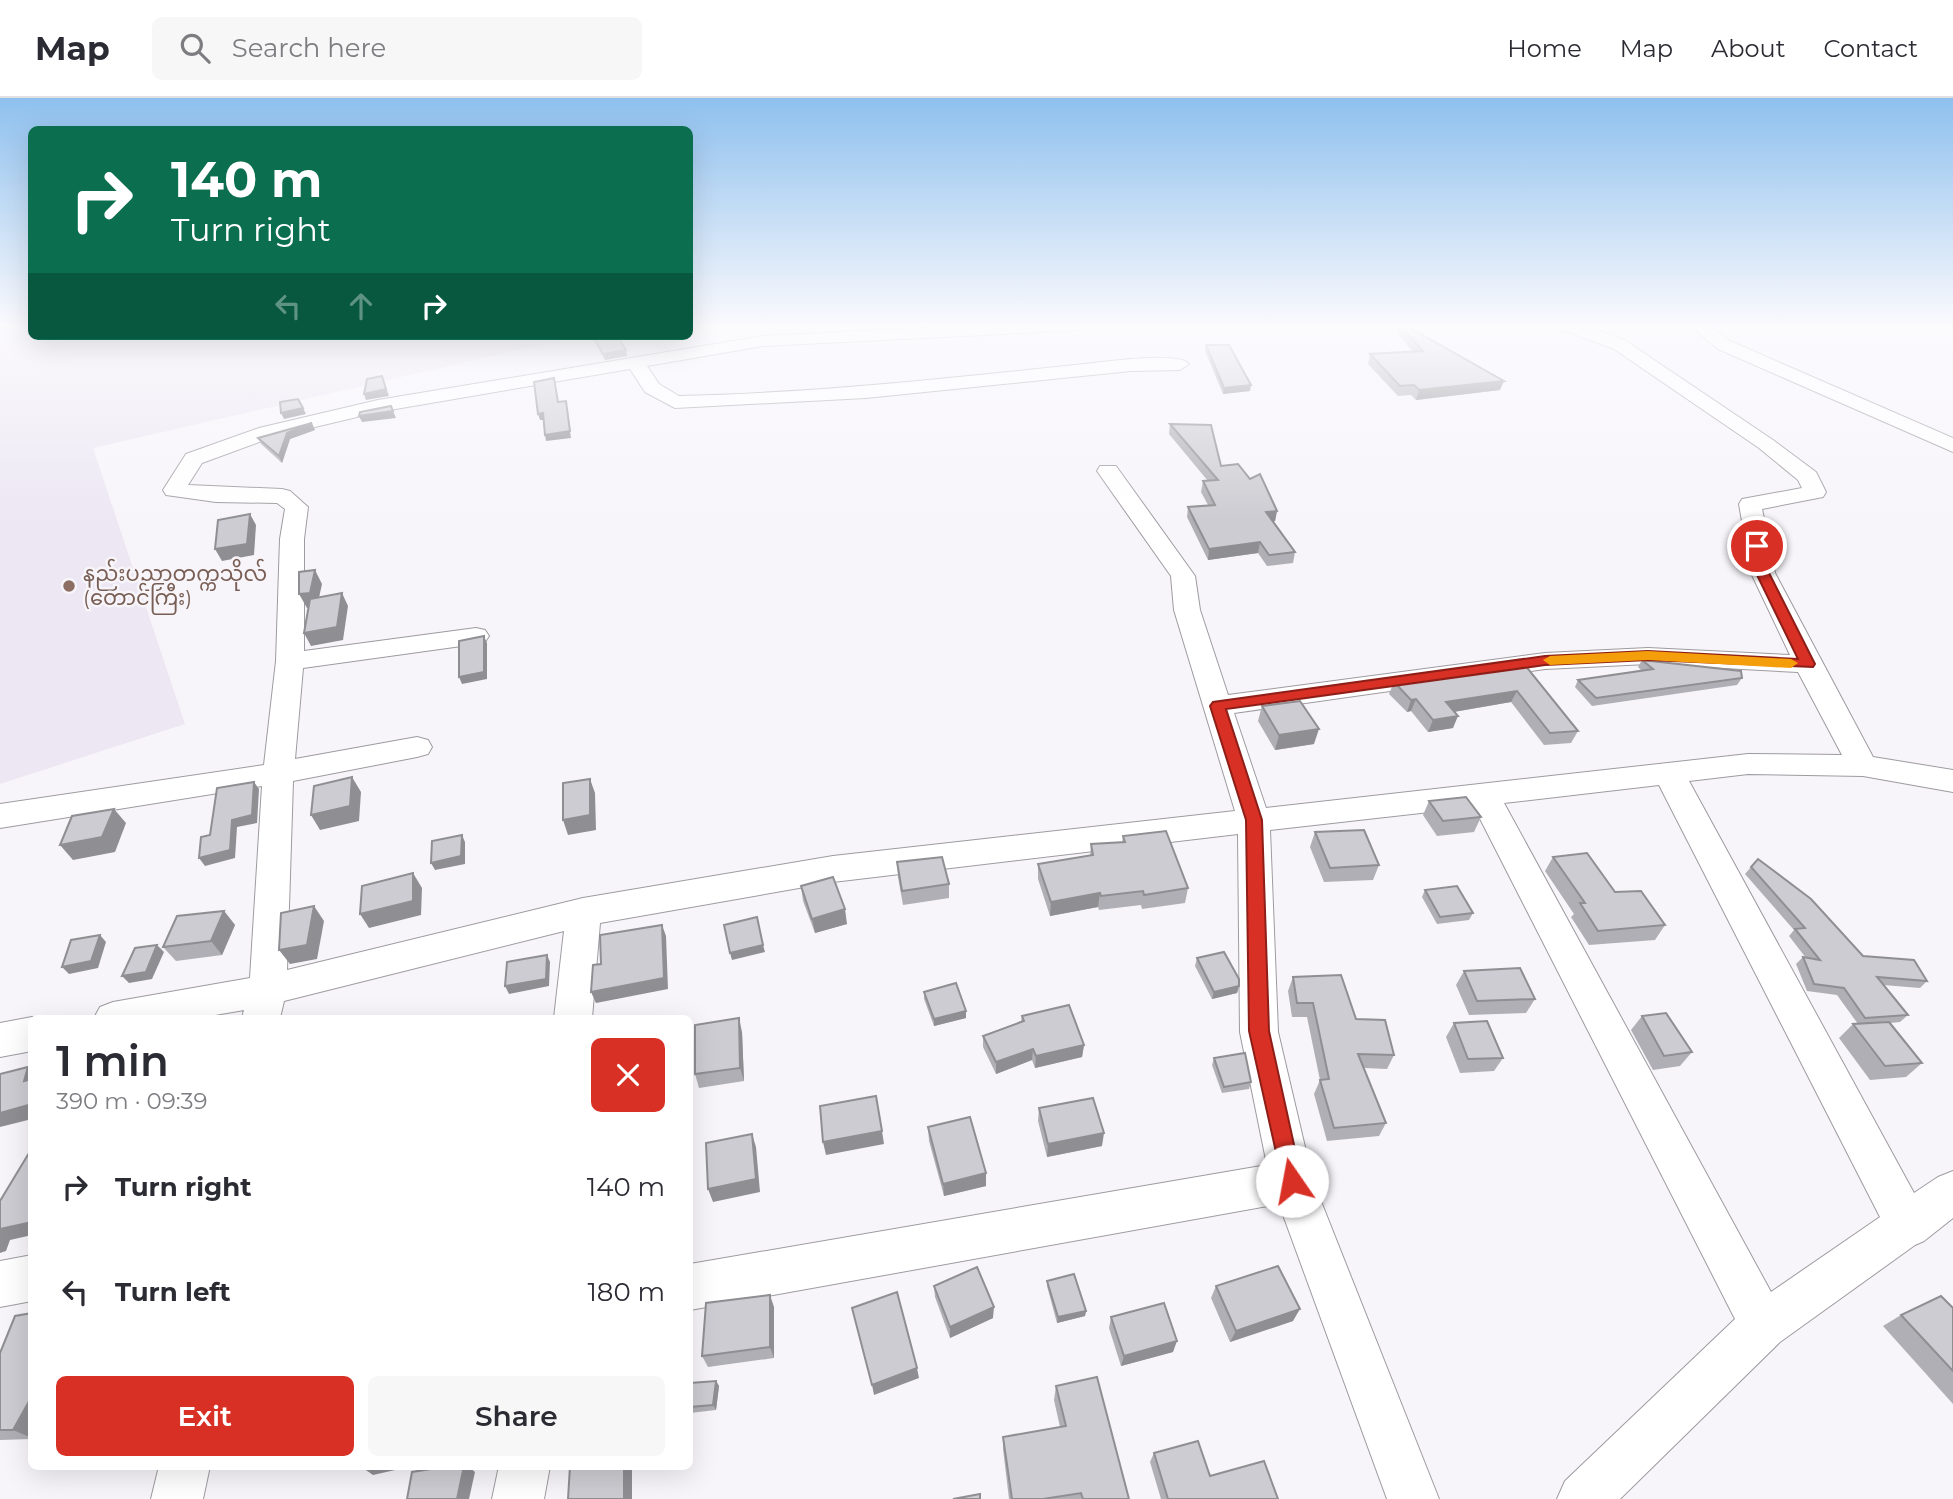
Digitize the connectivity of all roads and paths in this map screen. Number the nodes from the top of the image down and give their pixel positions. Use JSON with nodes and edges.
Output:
{"nodes":[{"id":1,"x":477,"y":389,"type":"edge"},
{"id":2,"x":654,"y":389,"type":"edge"},
{"id":3,"x":892,"y":389,"type":"edge"},
{"id":4,"x":1685,"y":389,"type":"edge"},
{"id":5,"x":1825,"y":389,"type":"edge"},
{"id":6,"x":1953,"y":446,"type":"edge"},
{"id":7,"x":1108,"y":471,"type":"dead end"},
{"id":8,"x":476,"y":636,"type":"edge"},
{"id":9,"x":290,"y":661,"type":"junction"},
{"id":10,"x":1808,"y":664,"type":"junction"},
{"id":11,"x":1218,"y":706,"type":"junction"},
{"id":12,"x":416,"y":747,"type":"dead end"},
{"id":13,"x":1863,"y":766,"type":"junction"},
{"id":14,"x":1668,"y":772,"type":"junction"},
{"id":15,"x":278,"y":774,"type":"junction"},
{"id":16,"x":1953,"y":781,"type":"edge"},
{"id":17,"x":1483,"y":793,"type":"junction"},
{"id":18,"x":0,"y":816,"type":"edge"},
{"id":19,"x":1254,"y":820,"type":"junction"},
{"id":20,"x":583,"y":912,"type":"junction"},
{"id":21,"x":265,"y":1004,"type":"edge"},
{"id":22,"x":146,"y":1015,"type":"edge"},
{"id":23,"x":573,"y":1015,"type":"edge"},
{"id":24,"x":28,"y":1035,"type":"edge"},
{"id":25,"x":0,"y":1040,"type":"edge"},
{"id":26,"x":1292,"y":1181,"type":"junction"},
{"id":27,"x":1953,"y":1192,"type":"edge"},
{"id":28,"x":1908,"y":1226,"type":"junction"},
{"id":29,"x":28,"y":1279,"type":"edge"},
{"id":30,"x":0,"y":1284,"type":"edge"},
{"id":31,"x":693,"y":1286,"type":"edge"},
{"id":32,"x":1763,"y":1325,"type":"junction"},
{"id":33,"x":184,"y":1470,"type":"edge"},
{"id":34,"x":524,"y":1470,"type":"edge"},
{"id":35,"x":177,"y":1499,"type":"edge"},
{"id":36,"x":518,"y":1499,"type":"edge"},
{"id":37,"x":1413,"y":1499,"type":"edge"},
{"id":38,"x":1583,"y":1499,"type":"edge"}],
"edges":[{"from":1,"to":9,"type":"street"},
{"from":2,"to":3,"type":"street"},
{"from":4,"to":10,"type":"street"},
{"from":5,"to":6,"type":"street"},
{"from":7,"to":11,"type":"street"},
{"from":8,"to":9,"type":"street"},
{"from":9,"to":15,"type":"street"},
{"from":10,"to":11,"type":"street"},
{"from":10,"to":13,"type":"street"},
{"from":11,"to":19,"type":"street"},
{"from":12,"to":15,"type":"street"},
{"from":13,"to":14,"type":"street"},
{"from":13,"to":16,"type":"street"},
{"from":14,"to":17,"type":"street"},
{"from":14,"to":28,"type":"street"},
{"from":15,"to":18,"type":"street"},
{"from":15,"to":21,"type":"street"},
{"from":17,"to":19,"type":"street"},
{"from":17,"to":32,"type":"street"},
{"from":19,"to":20,"type":"street"},
{"from":19,"to":26,"type":"street"},
{"from":20,"to":21,"type":"street"},
{"from":20,"to":23,"type":"street"},
{"from":21,"to":22,"type":"street"},
{"from":24,"to":25,"type":"street"},
{"from":26,"to":31,"type":"street"},
{"from":26,"to":37,"type":"street"},
{"from":27,"to":28,"type":"street"},
{"from":28,"to":32,"type":"street"},
{"from":29,"to":30,"type":"street"},
{"from":32,"to":38,"type":"street"},
{"from":33,"to":35,"type":"street"},
{"from":34,"to":36,"type":"street"}]}
